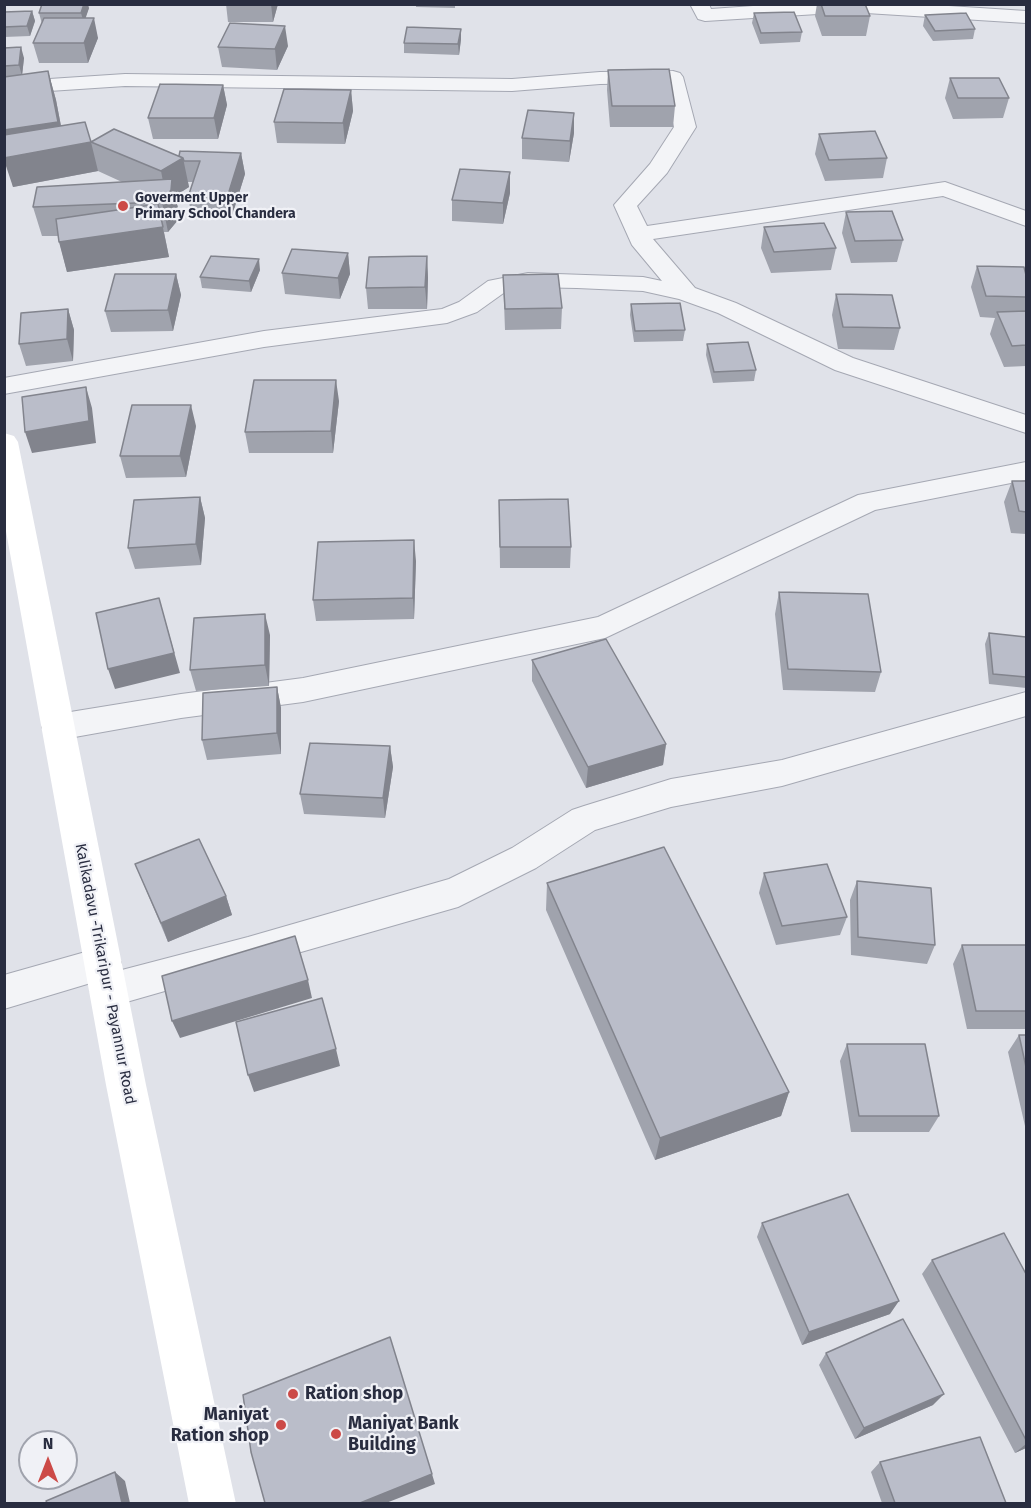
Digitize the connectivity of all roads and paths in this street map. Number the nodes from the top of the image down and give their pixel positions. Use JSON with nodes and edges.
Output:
{"nodes":[{"id":1,"x":699,"y":4,"type":"edge"},
{"id":2,"x":1026,"y":17,"type":"edge"},
{"id":3,"x":4,"y":88,"type":"edge"},
{"id":4,"x":1026,"y":219,"type":"edge"},
{"id":5,"x":639,"y":234,"type":"junction"},
{"id":6,"x":686,"y":293,"type":"junction"},
{"id":7,"x":4,"y":386,"type":"edge"},
{"id":8,"x":1026,"y":424,"type":"edge"},
{"id":9,"x":4,"y":442,"type":"edge"},
{"id":10,"x":1026,"y":471,"type":"edge"},
{"id":11,"x":1026,"y":704,"type":"edge"},
{"id":12,"x":58,"y":727,"type":"junction"},
{"id":13,"x":106,"y":976,"type":"junction"},
{"id":14,"x":4,"y":992,"type":"edge"},
{"id":15,"x":213,"y":1503,"type":"edge"}],
"edges":[{"from":1,"to":2,"type":"street"},
{"from":3,"to":5,"type":"street"},
{"from":4,"to":5,"type":"street"},
{"from":5,"to":6,"type":"street"},
{"from":6,"to":7,"type":"street"},
{"from":6,"to":8,"type":"street"},
{"from":9,"to":12,"type":"main road","name":"Kalikadavu -Trikaripur - Payannur Road"},
{"from":10,"to":12,"type":"street"},
{"from":11,"to":13,"type":"street"},
{"from":12,"to":13,"type":"main road","name":"Kalikadavu -Trikaripur - Payannur Road"},
{"from":13,"to":14,"type":"street"},
{"from":13,"to":15,"type":"main road","name":"Kalikadavu -Trikaripur - Payannur Road"}]}
